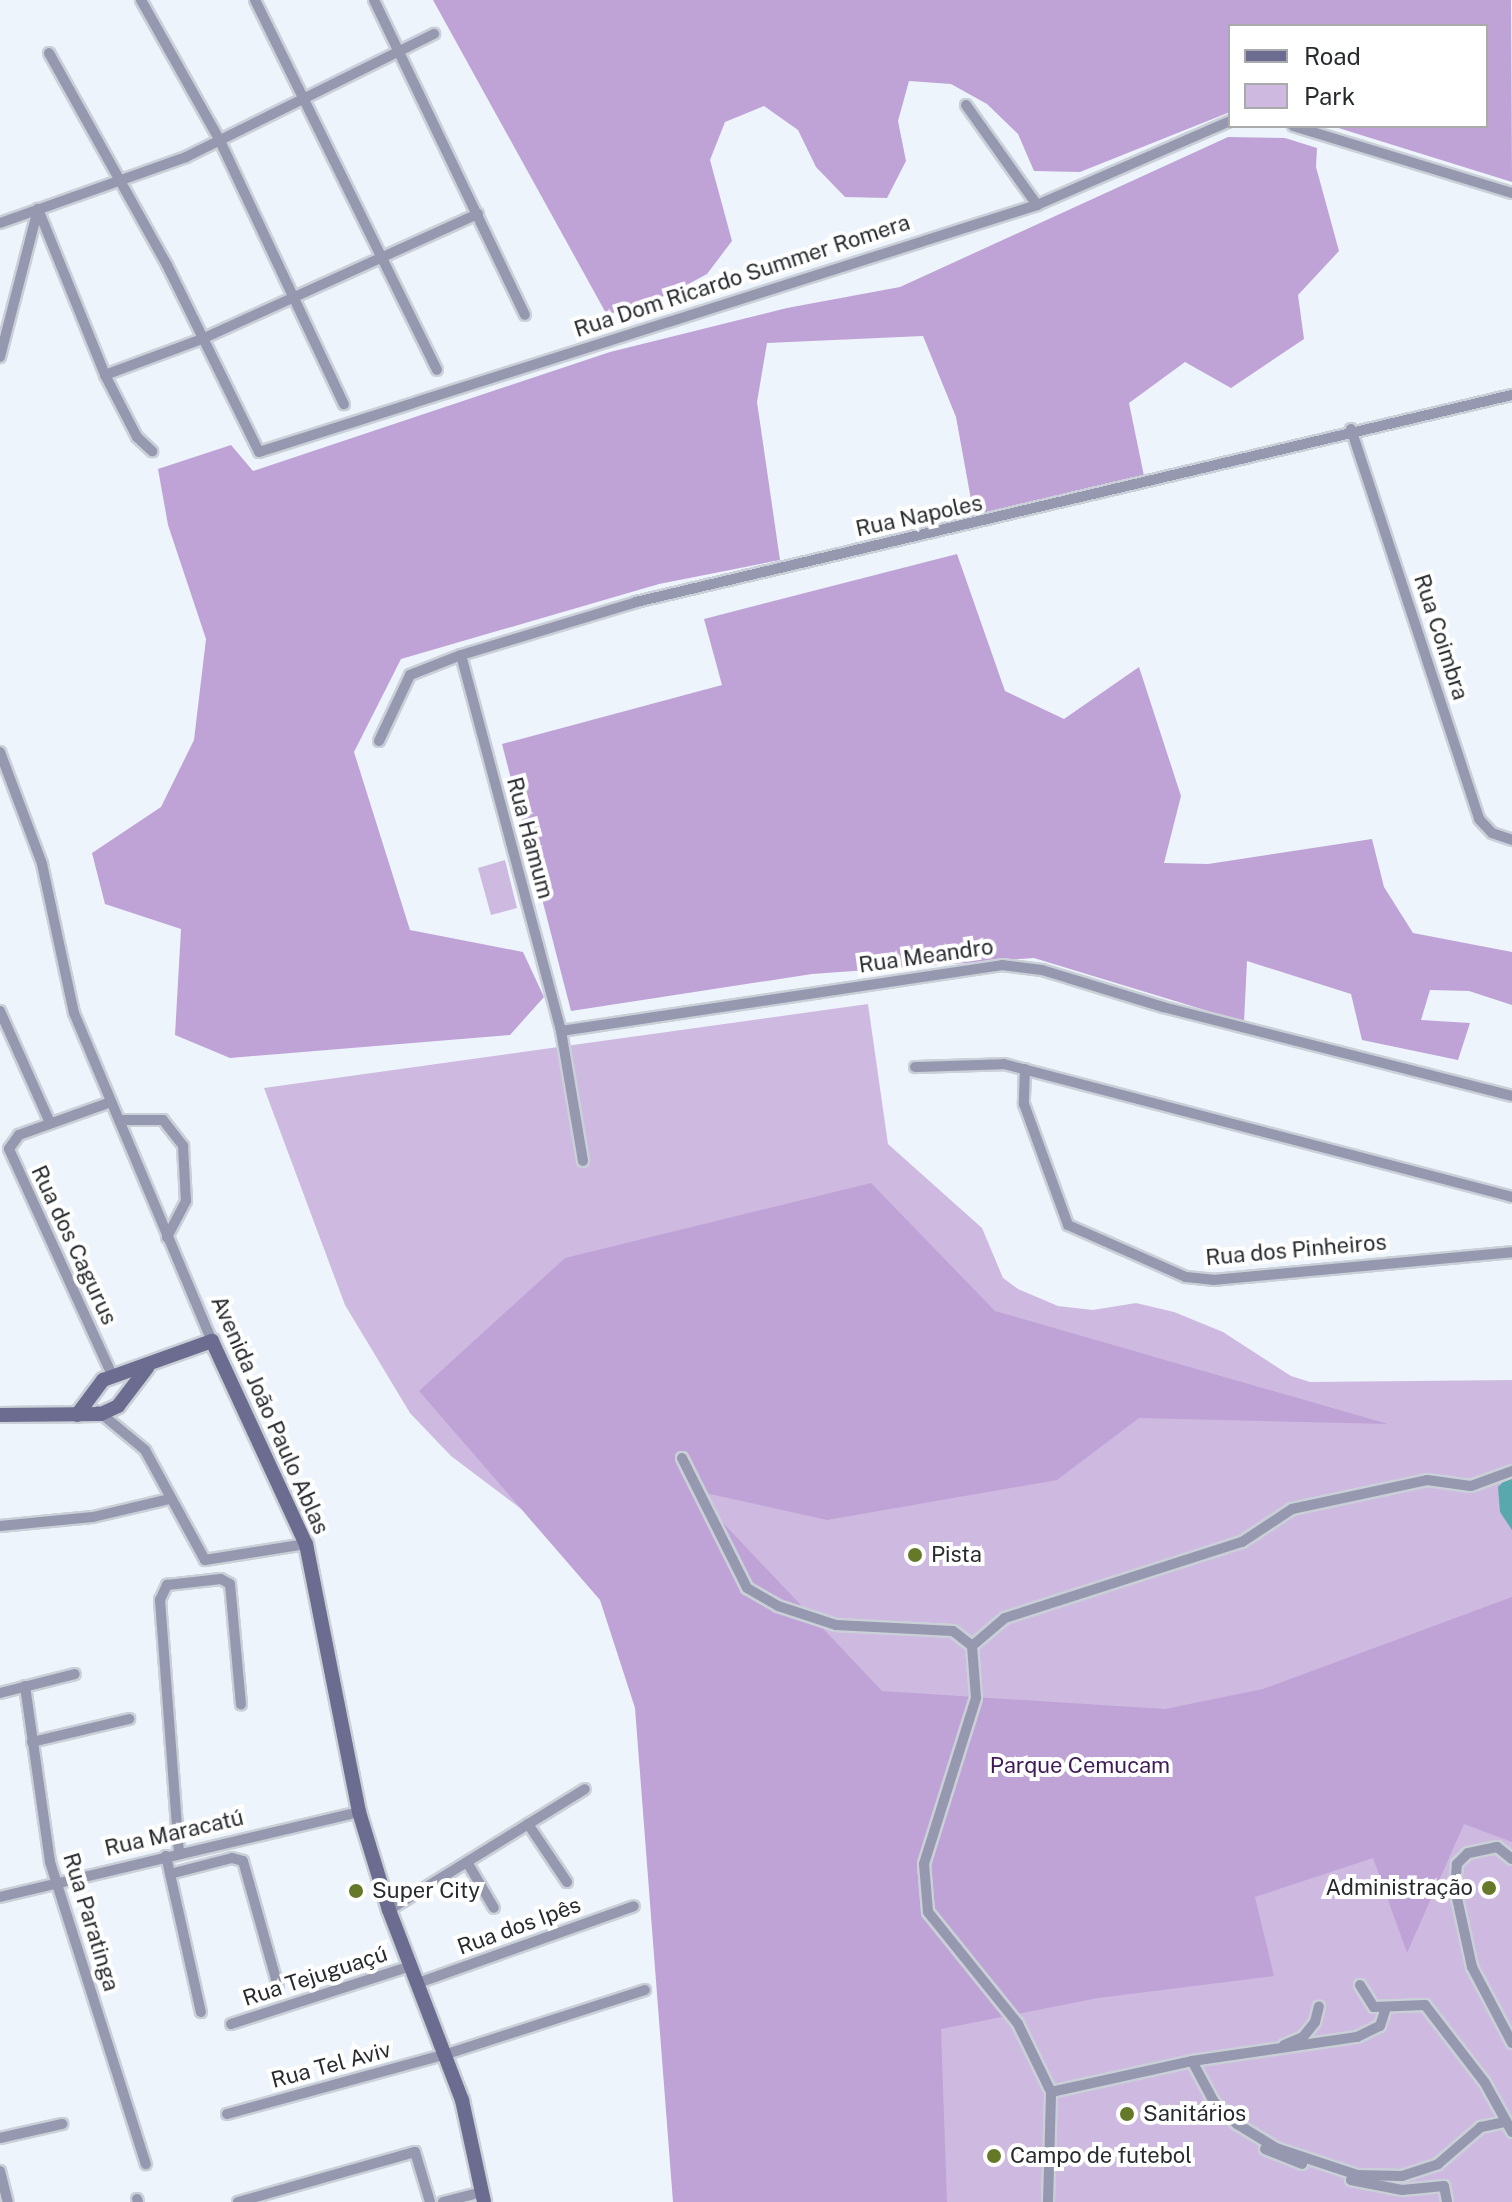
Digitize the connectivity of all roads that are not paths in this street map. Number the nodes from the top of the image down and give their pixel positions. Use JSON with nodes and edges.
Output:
{"nodes":[{"id":1,"x":141,"y":0,"type":"edge"},
{"id":2,"x":255,"y":0,"type":"edge"},
{"id":3,"x":374,"y":0,"type":"edge"},
{"id":4,"x":434,"y":34,"type":"dead end"},
{"id":5,"x":401,"y":50,"type":"junction"},
{"id":6,"x":49,"y":53,"type":"dead end"},
{"id":7,"x":307,"y":98,"type":"junction"},
{"id":8,"x":966,"y":105,"type":"dead end"},
{"id":9,"x":1228,"y":122,"type":"edge"},
{"id":10,"x":1300,"y":128,"type":"edge"},
{"id":11,"x":220,"y":141,"type":"junction"},
{"id":12,"x":121,"y":182,"type":"junction"},
{"id":13,"x":1512,"y":193,"type":"edge"},
{"id":14,"x":1037,"y":205,"type":"junction"},
{"id":15,"x":38,"y":209,"type":"junction"},
{"id":16,"x":478,"y":214,"type":"junction"},
{"id":17,"x":0,"y":223,"type":"edge"},
{"id":18,"x":383,"y":257,"type":"junction"},
{"id":19,"x":293,"y":298,"type":"junction"},
{"id":20,"x":525,"y":315,"type":"dead end"},
{"id":21,"x":202,"y":339,"type":"junction"},
{"id":22,"x":0,"y":357,"type":"edge"},
{"id":23,"x":437,"y":370,"type":"dead end"},
{"id":24,"x":105,"y":375,"type":"junction"},
{"id":25,"x":1512,"y":395,"type":"edge"},
{"id":26,"x":344,"y":404,"type":"dead end"},
{"id":27,"x":1351,"y":429,"type":"junction"},
{"id":28,"x":152,"y":451,"type":"dead end"},
{"id":29,"x":461,"y":655,"type":"junction"},
{"id":30,"x":379,"y":741,"type":"dead end"},
{"id":31,"x":0,"y":752,"type":"edge"},
{"id":32,"x":1512,"y":840,"type":"edge"},
{"id":33,"x":0,"y":1011,"type":"edge"},
{"id":34,"x":561,"y":1031,"type":"junction"},
{"id":35,"x":915,"y":1067,"type":"dead end"},
{"id":36,"x":1025,"y":1069,"type":"junction"},
{"id":37,"x":1512,"y":1096,"type":"edge"},
{"id":38,"x":111,"y":1102,"type":"junction"},
{"id":39,"x":119,"y":1120,"type":"junction"},
{"id":40,"x":50,"y":1123,"type":"junction"},
{"id":41,"x":583,"y":1161,"type":"dead end"},
{"id":42,"x":1512,"y":1197,"type":"edge"},
{"id":43,"x":167,"y":1237,"type":"junction"},
{"id":44,"x":1512,"y":1252,"type":"edge"},
{"id":45,"x":212,"y":1341,"type":"junction"},
{"id":46,"x":147,"y":1368,"type":"junction"},
{"id":47,"x":112,"y":1375,"type":"junction"},
{"id":48,"x":84,"y":1400,"type":"junction"},
{"id":49,"x":101,"y":1414,"type":"junction"},
{"id":50,"x":0,"y":1415,"type":"edge"},
{"id":51,"x":77,"y":1415,"type":"junction"},
{"id":52,"x":682,"y":1458,"type":"dead end"},
{"id":53,"x":1512,"y":1471,"type":"edge"},
{"id":54,"x":170,"y":1499,"type":"junction"},
{"id":55,"x":0,"y":1526,"type":"edge"},
{"id":56,"x":306,"y":1544,"type":"junction"},
{"id":57,"x":972,"y":1646,"type":"junction"},
{"id":58,"x":75,"y":1674,"type":"dead end"},
{"id":59,"x":25,"y":1686,"type":"junction"},
{"id":60,"x":0,"y":1693,"type":"edge"},
{"id":61,"x":241,"y":1705,"type":"dead end"},
{"id":62,"x":129,"y":1719,"type":"dead end"},
{"id":63,"x":32,"y":1742,"type":"junction"},
{"id":64,"x":585,"y":1789,"type":"dead end"},
{"id":65,"x":359,"y":1812,"type":"junction"},
{"id":66,"x":528,"y":1824,"type":"junction"},
{"id":67,"x":179,"y":1853,"type":"junction"},
{"id":68,"x":166,"y":1856,"type":"junction"},
{"id":69,"x":1512,"y":1859,"type":"edge"},
{"id":70,"x":467,"y":1862,"type":"junction"},
{"id":71,"x":170,"y":1874,"type":"junction"},
{"id":72,"x":57,"y":1881,"type":"junction"},
{"id":73,"x":567,"y":1882,"type":"dead end"},
{"id":74,"x":0,"y":1897,"type":"edge"},
{"id":75,"x":634,"y":1906,"type":"dead end"},
{"id":76,"x":494,"y":1908,"type":"dead end"},
{"id":77,"x":389,"y":1910,"type":"junction"},
{"id":78,"x":411,"y":1966,"type":"junction"},
{"id":79,"x":418,"y":1983,"type":"junction"},
{"id":80,"x":1360,"y":1985,"type":"dead end"},
{"id":81,"x":278,"y":1986,"type":"dead end"},
{"id":82,"x":645,"y":1990,"type":"dead end"},
{"id":83,"x":1319,"y":2006,"type":"dead end"},
{"id":84,"x":1386,"y":2008,"type":"junction"},
{"id":85,"x":201,"y":2012,"type":"dead end"},
{"id":86,"x":231,"y":2024,"type":"dead end"},
{"id":87,"x":1512,"y":2043,"type":"edge"},
{"id":88,"x":1278,"y":2047,"type":"junction"},
{"id":89,"x":447,"y":2054,"type":"junction"},
{"id":90,"x":1192,"y":2061,"type":"junction"},
{"id":91,"x":1051,"y":2092,"type":"junction"},
{"id":92,"x":1214,"y":2102,"type":"junction"},
{"id":93,"x":227,"y":2114,"type":"dead end"},
{"id":94,"x":1505,"y":2122,"type":"junction"},
{"id":95,"x":62,"y":2124,"type":"dead end"},
{"id":96,"x":1512,"y":2132,"type":"edge"},
{"id":97,"x":0,"y":2138,"type":"edge"},
{"id":98,"x":146,"y":2164,"type":"dead end"},
{"id":99,"x":0,"y":2171,"type":"edge"},
{"id":100,"x":483,"y":2197,"type":"edge"},
{"id":101,"x":8,"y":2202,"type":"edge"},
{"id":102,"x":238,"y":2202,"type":"edge"},
{"id":103,"x":430,"y":2202,"type":"edge"},
{"id":104,"x":443,"y":2202,"type":"edge"},
{"id":105,"x":1048,"y":2202,"type":"edge"},
{"id":106,"x":1447,"y":2202,"type":"edge"}],
"edges":[{"from":1,"to":11,"type":"street"},
{"from":2,"to":7,"type":"street"},
{"from":3,"to":5,"type":"street"},
{"from":4,"to":5,"type":"street"},
{"from":5,"to":7,"type":"street"},
{"from":5,"to":16,"type":"street"},
{"from":6,"to":12,"type":"street"},
{"from":7,"to":11,"type":"street"},
{"from":7,"to":18,"type":"street"},
{"from":8,"to":14,"type":"street"},
{"from":9,"to":14,"type":"street","name":"Rua Dom Ricardo Summer Romera"},
{"from":10,"to":13,"type":"street"},
{"from":11,"to":12,"type":"street"},
{"from":11,"to":19,"type":"street"},
{"from":12,"to":15,"type":"street"},
{"from":12,"to":21,"type":"street"},
{"from":14,"to":21,"type":"street","name":"Rua Dom Ricardo Summer Romera"},
{"from":15,"to":17,"type":"street"},
{"from":15,"to":22,"type":"street"},
{"from":15,"to":24,"type":"street"},
{"from":16,"to":18,"type":"street"},
{"from":16,"to":20,"type":"street"},
{"from":18,"to":19,"type":"street"},
{"from":18,"to":23,"type":"street"},
{"from":19,"to":21,"type":"street"},
{"from":19,"to":26,"type":"street"},
{"from":21,"to":24,"type":"street"},
{"from":24,"to":28,"type":"street"},
{"from":25,"to":27,"type":"street","name":"Rua Napoles"},
{"from":27,"to":29,"type":"street","name":"Rua Napoles"},
{"from":27,"to":32,"type":"street","name":"Rua Coimbra"},
{"from":29,"to":30,"type":"street","name":"Rua Napoles"},
{"from":29,"to":34,"type":"street","name":"Rua Hamum"},
{"from":31,"to":38,"type":"street","name":"Avenida João Paulo Ablas"},
{"from":33,"to":40,"type":"street"},
{"from":34,"to":37,"type":"street","name":"Rua Meandro"},
{"from":34,"to":41,"type":"street"},
{"from":35,"to":36,"type":"street"},
{"from":36,"to":42,"type":"street"},
{"from":36,"to":44,"type":"street","name":"Rua dos Pinheiros"},
{"from":38,"to":39,"type":"street","name":"Avenida João Paulo Ablas"},
{"from":38,"to":40,"type":"street","name":"Rua dos Cagurus"},
{"from":39,"to":43,"type":"street","name":"Avenida João Paulo Ablas"},
{"from":39,"to":43,"type":"street"},
{"from":40,"to":47,"type":"street","name":"Rua dos Cagurus"},
{"from":43,"to":45,"type":"street","name":"Avenida João Paulo Ablas"},
{"from":45,"to":46,"type":"street"},
{"from":45,"to":56,"type":"street","name":"Avenida João Paulo Ablas"},
{"from":46,"to":47,"type":"street"},
{"from":46,"to":49,"type":"street"},
{"from":47,"to":48,"type":"street"},
{"from":48,"to":49,"type":"street"},
{"from":48,"to":51,"type":"street"},
{"from":49,"to":51,"type":"street"},
{"from":49,"to":54,"type":"street"},
{"from":50,"to":51,"type":"street"},
{"from":52,"to":57,"type":"street"},
{"from":53,"to":57,"type":"street"},
{"from":54,"to":55,"type":"street"},
{"from":54,"to":56,"type":"street"},
{"from":56,"to":65,"type":"street","name":"Avenida João Paulo Ablas"},
{"from":57,"to":91,"type":"street"},
{"from":58,"to":59,"type":"street"},
{"from":59,"to":60,"type":"street"},
{"from":59,"to":63,"type":"street","name":"Rua Paratinga"},
{"from":61,"to":67,"type":"street"},
{"from":62,"to":63,"type":"street"},
{"from":63,"to":72,"type":"street","name":"Rua Paratinga"},
{"from":64,"to":66,"type":"street"},
{"from":65,"to":67,"type":"street","name":"Rua Maracatú"},
{"from":65,"to":77,"type":"street","name":"Avenida João Paulo Ablas"},
{"from":66,"to":70,"type":"street"},
{"from":66,"to":73,"type":"street"},
{"from":67,"to":68,"type":"street","name":"Rua Maracatú"},
{"from":68,"to":71,"type":"street"},
{"from":68,"to":72,"type":"street","name":"Rua Maracatú"},
{"from":69,"to":87,"type":"street"},
{"from":70,"to":76,"type":"street"},
{"from":70,"to":77,"type":"street"},
{"from":71,"to":81,"type":"street"},
{"from":71,"to":85,"type":"street"},
{"from":72,"to":74,"type":"street","name":"Rua Maracatú"},
{"from":72,"to":98,"type":"street","name":"Rua Paratinga"},
{"from":75,"to":79,"type":"street","name":"Rua dos Ipês"},
{"from":77,"to":78,"type":"street","name":"Avenida João Paulo Ablas"},
{"from":78,"to":79,"type":"street","name":"Avenida João Paulo Ablas"},
{"from":78,"to":86,"type":"street","name":"Rua Tejuguaçú"},
{"from":79,"to":89,"type":"street","name":"Avenida João Paulo Ablas"},
{"from":80,"to":84,"type":"street"},
{"from":82,"to":89,"type":"street","name":"Rua Tel Aviv"},
{"from":83,"to":88,"type":"street"},
{"from":84,"to":88,"type":"street"},
{"from":84,"to":94,"type":"street"},
{"from":88,"to":90,"type":"street"},
{"from":89,"to":93,"type":"street","name":"Rua Tel Aviv"},
{"from":89,"to":100,"type":"street","name":"Avenida João Paulo Ablas"},
{"from":90,"to":91,"type":"street"},
{"from":90,"to":92,"type":"street"},
{"from":91,"to":105,"type":"street"},
{"from":92,"to":94,"type":"street"},
{"from":92,"to":106,"type":"street"},
{"from":94,"to":96,"type":"street"},
{"from":95,"to":97,"type":"street"},
{"from":99,"to":101,"type":"street"},
{"from":100,"to":104,"type":"street"},
{"from":102,"to":103,"type":"street"}]}
